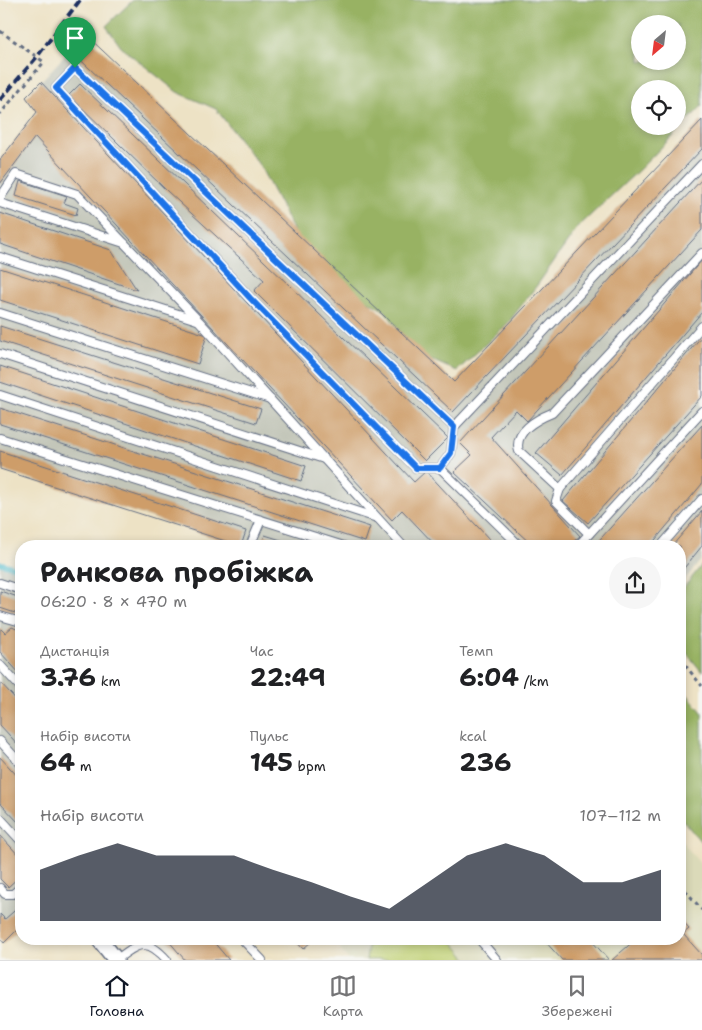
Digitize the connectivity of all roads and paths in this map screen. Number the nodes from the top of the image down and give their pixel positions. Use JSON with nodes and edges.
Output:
{"nodes":[{"id":1,"x":0,"y":31,"type":"edge"},
{"id":2,"x":0,"y":114,"type":"edge"},
{"id":3,"x":702,"y":164,"type":"edge"},
{"id":4,"x":0,"y":198,"type":"edge"},
{"id":5,"x":0,"y":203,"type":"edge"},
{"id":6,"x":125,"y":244,"type":"junction"},
{"id":7,"x":702,"y":253,"type":"edge"},
{"id":8,"x":0,"y":257,"type":"edge"},
{"id":9,"x":0,"y":313,"type":"edge"},
{"id":10,"x":199,"y":321,"type":"junction"},
{"id":11,"x":702,"y":326,"type":"edge"},
{"id":12,"x":0,"y":354,"type":"edge"},
{"id":13,"x":0,"y":395,"type":"edge"},
{"id":14,"x":270,"y":399,"type":"junction"},
{"id":15,"x":702,"y":411,"type":"edge"},
{"id":16,"x":454,"y":427,"type":"junction"},
{"id":17,"x":0,"y":438,"type":"edge"},
{"id":18,"x":325,"y":459,"type":"junction"},
{"id":19,"x":440,"y":468,"type":"junction"},
{"id":20,"x":560,"y":489,"type":"junction"},
{"id":21,"x":702,"y":499,"type":"edge"},
{"id":22,"x":378,"y":519,"type":"junction"},
{"id":23,"x":261,"y":520,"type":"junction"},
{"id":24,"x":589,"y":534,"type":"junction"},
{"id":25,"x":253,"y":540,"type":"edge"},
{"id":26,"x":325,"y":540,"type":"edge"},
{"id":27,"x":397,"y":540,"type":"edge"},
{"id":28,"x":514,"y":540,"type":"edge"},
{"id":29,"x":584,"y":540,"type":"edge"},
{"id":30,"x":667,"y":540,"type":"edge"},
{"id":31,"x":0,"y":583,"type":"edge"},
{"id":32,"x":15,"y":588,"type":"edge"},
{"id":33,"x":0,"y":616,"type":"edge"},
{"id":34,"x":15,"y":620,"type":"edge"},
{"id":35,"x":0,"y":665,"type":"edge"},
{"id":36,"x":686,"y":666,"type":"edge"},
{"id":37,"x":15,"y":681,"type":"edge"},
{"id":38,"x":702,"y":686,"type":"edge"},
{"id":39,"x":0,"y":742,"type":"edge"},
{"id":40,"x":15,"y":758,"type":"edge"},
{"id":41,"x":0,"y":818,"type":"edge"},
{"id":42,"x":15,"y":834,"type":"edge"},
{"id":43,"x":0,"y":888,"type":"edge"},
{"id":44,"x":686,"y":891,"type":"edge"},
{"id":45,"x":15,"y":892,"type":"edge"},
{"id":46,"x":702,"y":910,"type":"edge"},
{"id":47,"x":104,"y":945,"type":"edge"},
{"id":48,"x":144,"y":945,"type":"edge"},
{"id":49,"x":150,"y":945,"type":"edge"},
{"id":50,"x":248,"y":945,"type":"edge"},
{"id":51,"x":487,"y":945,"type":"edge"},
{"id":52,"x":116,"y":960,"type":"edge"},
{"id":53,"x":167,"y":960,"type":"edge"},
{"id":54,"x":262,"y":960,"type":"edge"},
{"id":55,"x":497,"y":960,"type":"edge"}],
"edges":[{"from":1,"to":2,"type":"path"},
{"from":3,"to":16,"type":"lane"},
{"from":4,"to":6,"type":"lane"},
{"from":5,"to":6,"type":"lane"},
{"from":6,"to":10,"type":"lane"},
{"from":7,"to":20,"type":"lane"},
{"from":8,"to":10,"type":"lane"},
{"from":9,"to":14,"type":"lane"},
{"from":10,"to":14,"type":"lane"},
{"from":11,"to":20,"type":"lane"},
{"from":12,"to":18,"type":"lane"},
{"from":13,"to":22,"type":"lane"},
{"from":14,"to":18,"type":"lane"},
{"from":15,"to":24,"type":"lane"},
{"from":16,"to":19,"type":"lane"},
{"from":16,"to":19,"type":"lane"},
{"from":17,"to":23,"type":"lane"},
{"from":18,"to":22,"type":"lane"},
{"from":19,"to":28,"type":"lane"},
{"from":20,"to":24,"type":"lane"},
{"from":21,"to":30,"type":"lane"},
{"from":22,"to":27,"type":"lane"},
{"from":23,"to":25,"type":"lane"},
{"from":23,"to":26,"type":"lane"},
{"from":24,"to":29,"type":"lane"},
{"from":31,"to":32,"type":"lane"},
{"from":33,"to":34,"type":"lane"},
{"from":35,"to":37,"type":"lane"},
{"from":36,"to":38,"type":"path"},
{"from":39,"to":40,"type":"lane"},
{"from":41,"to":42,"type":"lane"},
{"from":43,"to":45,"type":"lane"},
{"from":44,"to":46,"type":"path"},
{"from":47,"to":52,"type":"street"},
{"from":48,"to":52,"type":"lane"},
{"from":49,"to":53,"type":"lane"},
{"from":50,"to":54,"type":"lane"},
{"from":51,"to":55,"type":"lane"}]}
